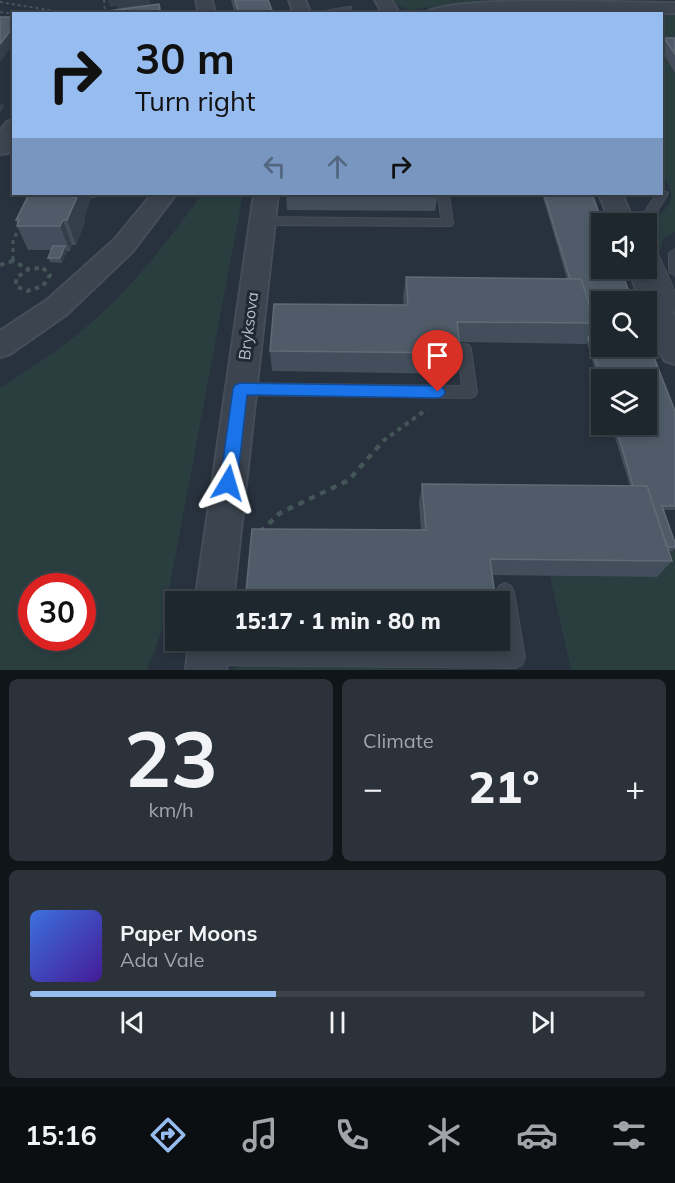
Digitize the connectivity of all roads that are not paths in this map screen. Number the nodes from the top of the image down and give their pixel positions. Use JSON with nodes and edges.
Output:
{"nodes":[{"id":1,"x":539,"y":3,"type":"edge"},
{"id":2,"x":675,"y":8,"type":"edge"},
{"id":3,"x":348,"y":9,"type":"dead end"},
{"id":4,"x":326,"y":12,"type":"edge"},
{"id":5,"x":448,"y":12,"type":"edge"},
{"id":6,"x":12,"y":129,"type":"edge"},
{"id":7,"x":0,"y":148,"type":"edge"},
{"id":8,"x":163,"y":195,"type":"edge"},
{"id":9,"x":443,"y":195,"type":"dead end"},
{"id":10,"x":611,"y":195,"type":"edge"},
{"id":11,"x":662,"y":195,"type":"edge"},
{"id":12,"x":264,"y":207,"type":"edge"},
{"id":13,"x":619,"y":213,"type":"edge"},
{"id":14,"x":649,"y":213,"type":"edge"},
{"id":15,"x":675,"y":253,"type":"edge"},
{"id":16,"x":657,"y":265,"type":"edge"},
{"id":17,"x":675,"y":272,"type":"edge"},
{"id":18,"x":645,"y":279,"type":"edge"},
{"id":19,"x":675,"y":307,"type":"edge"},
{"id":20,"x":0,"y":346,"type":"edge"},
{"id":21,"x":464,"y":349,"type":"edge"},
{"id":22,"x":675,"y":353,"type":"edge"},
{"id":23,"x":240,"y":389,"type":"junction"},
{"id":24,"x":215,"y":591,"type":"edge"},
{"id":25,"x":510,"y":625,"type":"edge"},
{"id":26,"x":208,"y":655,"type":"edge"}],
"edges":[{"from":1,"to":2,"type":"street"},
{"from":1,"to":5,"type":"street"},
{"from":3,"to":4,"type":"lane"},
{"from":6,"to":7,"type":"street"},
{"from":8,"to":20,"type":"street"},
{"from":9,"to":12,"type":"lane"},
{"from":10,"to":13,"type":"street"},
{"from":11,"to":14,"type":"lane"},
{"from":12,"to":23,"type":"street","name":"Bryksova"},
{"from":15,"to":17,"type":"lane"},
{"from":16,"to":19,"type":"lane"},
{"from":18,"to":22,"type":"street"},
{"from":21,"to":23,"type":"lane"},
{"from":23,"to":24,"type":"street","name":"Bryksova"},
{"from":25,"to":26,"type":"lane"}]}
